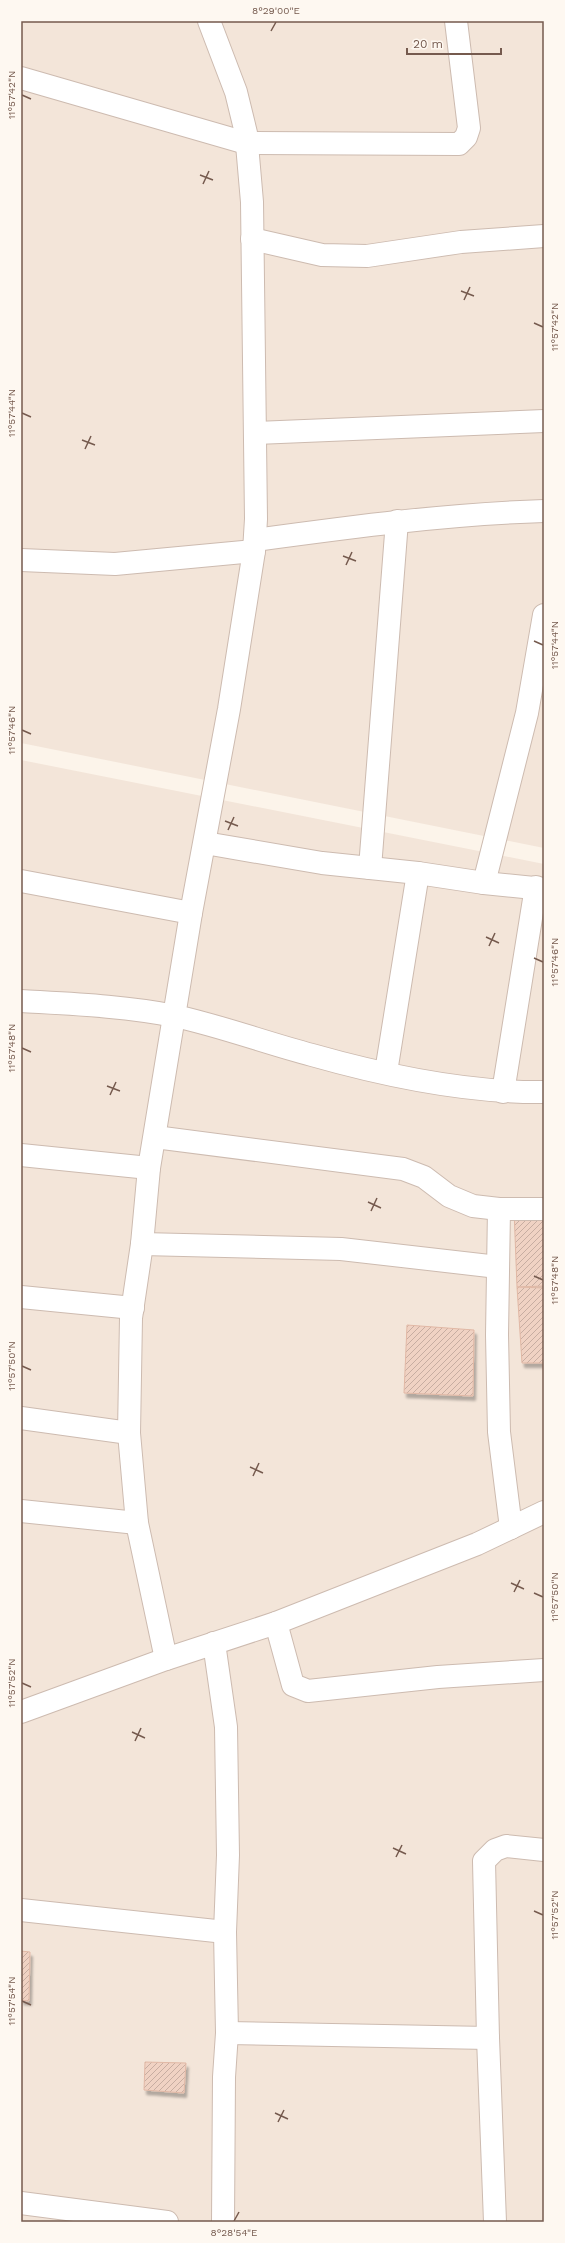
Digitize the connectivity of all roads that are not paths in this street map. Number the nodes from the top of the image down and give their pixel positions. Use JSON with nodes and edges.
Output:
{"nodes":[{"id":1,"x":209,"y":21,"type":"edge"},
{"id":2,"x":456,"y":21,"type":"edge"},
{"id":3,"x":21,"y":78,"type":"edge"},
{"id":4,"x":246,"y":143,"type":"junction"},
{"id":5,"x":544,"y":236,"type":"edge"},
{"id":6,"x":252,"y":239,"type":"junction"},
{"id":7,"x":544,"y":421,"type":"edge"},
{"id":8,"x":256,"y":433,"type":"junction"},
{"id":9,"x":544,"y":511,"type":"edge"},
{"id":10,"x":397,"y":521,"type":"junction"},
{"id":11,"x":254,"y":546,"type":"junction"},
{"id":12,"x":21,"y":560,"type":"edge"},
{"id":13,"x":544,"y":615,"type":"edge"},
{"id":14,"x":535,"y":714,"type":"edge"},
{"id":15,"x":205,"y":843,"type":"junction"},
{"id":16,"x":370,"y":868,"type":"junction"},
{"id":17,"x":418,"y":873,"type":"junction"},
{"id":18,"x":21,"y":881,"type":"edge"},
{"id":19,"x":484,"y":884,"type":"junction"},
{"id":20,"x":540,"y":888,"type":"edge"},
{"id":21,"x":191,"y":913,"type":"junction"},
{"id":22,"x":21,"y":1002,"type":"edge"},
{"id":23,"x":175,"y":1016,"type":"junction"},
{"id":24,"x":386,"y":1072,"type":"junction"},
{"id":25,"x":503,"y":1092,"type":"junction"},
{"id":26,"x":544,"y":1092,"type":"edge"},
{"id":27,"x":155,"y":1137,"type":"junction"},
{"id":28,"x":21,"y":1155,"type":"edge"},
{"id":29,"x":149,"y":1168,"type":"junction"},
{"id":30,"x":544,"y":1209,"type":"edge"},
{"id":31,"x":500,"y":1210,"type":"junction"},
{"id":32,"x":142,"y":1244,"type":"junction"},
{"id":33,"x":498,"y":1267,"type":"junction"},
{"id":34,"x":21,"y":1297,"type":"edge"},
{"id":35,"x":133,"y":1308,"type":"junction"},
{"id":36,"x":21,"y":1418,"type":"edge"},
{"id":37,"x":129,"y":1433,"type":"junction"},
{"id":38,"x":21,"y":1511,"type":"edge"},
{"id":39,"x":544,"y":1512,"type":"edge"},
{"id":40,"x":137,"y":1523,"type":"junction"},
{"id":41,"x":511,"y":1528,"type":"junction"},
{"id":42,"x":276,"y":1623,"type":"junction"},
{"id":43,"x":214,"y":1643,"type":"junction"},
{"id":44,"x":166,"y":1659,"type":"junction"},
{"id":45,"x":544,"y":1670,"type":"edge"},
{"id":46,"x":21,"y":1712,"type":"edge"},
{"id":47,"x":544,"y":1850,"type":"edge"},
{"id":48,"x":21,"y":1910,"type":"edge"},
{"id":49,"x":224,"y":1932,"type":"junction"},
{"id":50,"x":227,"y":2033,"type":"junction"},
{"id":51,"x":488,"y":2038,"type":"junction"},
{"id":52,"x":21,"y":2203,"type":"edge"},
{"id":53,"x":166,"y":2222,"type":"edge"},
{"id":54,"x":223,"y":2222,"type":"edge"},
{"id":55,"x":495,"y":2222,"type":"edge"}],
"edges":[{"from":1,"to":4,"type":"street"},
{"from":2,"to":4,"type":"street"},
{"from":3,"to":4,"type":"street"},
{"from":4,"to":6,"type":"street"},
{"from":5,"to":6,"type":"street"},
{"from":6,"to":8,"type":"street"},
{"from":7,"to":8,"type":"street"},
{"from":8,"to":11,"type":"street"},
{"from":9,"to":10,"type":"street"},
{"from":10,"to":11,"type":"street"},
{"from":10,"to":16,"type":"street"},
{"from":11,"to":12,"type":"street"},
{"from":11,"to":15,"type":"street"},
{"from":13,"to":14,"type":"street"},
{"from":14,"to":19,"type":"street"},
{"from":15,"to":16,"type":"street"},
{"from":15,"to":21,"type":"street"},
{"from":16,"to":17,"type":"street"},
{"from":17,"to":19,"type":"street"},
{"from":17,"to":24,"type":"street"},
{"from":18,"to":21,"type":"street"},
{"from":19,"to":20,"type":"street"},
{"from":20,"to":25,"type":"street"},
{"from":21,"to":23,"type":"street"},
{"from":22,"to":23,"type":"street"},
{"from":23,"to":24,"type":"street"},
{"from":23,"to":27,"type":"street"},
{"from":24,"to":25,"type":"street"},
{"from":25,"to":26,"type":"street"},
{"from":27,"to":29,"type":"street"},
{"from":27,"to":31,"type":"street"},
{"from":28,"to":29,"type":"street"},
{"from":29,"to":32,"type":"street"},
{"from":30,"to":31,"type":"street"},
{"from":31,"to":33,"type":"street"},
{"from":32,"to":33,"type":"street"},
{"from":32,"to":35,"type":"street"},
{"from":33,"to":41,"type":"street"},
{"from":34,"to":35,"type":"street"},
{"from":35,"to":37,"type":"street"},
{"from":36,"to":37,"type":"street"},
{"from":37,"to":40,"type":"street"},
{"from":38,"to":40,"type":"street"},
{"from":39,"to":41,"type":"street"},
{"from":40,"to":44,"type":"street"},
{"from":41,"to":42,"type":"street"},
{"from":42,"to":43,"type":"street"},
{"from":42,"to":45,"type":"street"},
{"from":43,"to":44,"type":"street"},
{"from":43,"to":49,"type":"street"},
{"from":44,"to":46,"type":"street"},
{"from":47,"to":51,"type":"street"},
{"from":48,"to":49,"type":"street"},
{"from":49,"to":50,"type":"street"},
{"from":50,"to":51,"type":"street"},
{"from":50,"to":54,"type":"street"},
{"from":51,"to":55,"type":"street"},
{"from":52,"to":53,"type":"street"}]}
